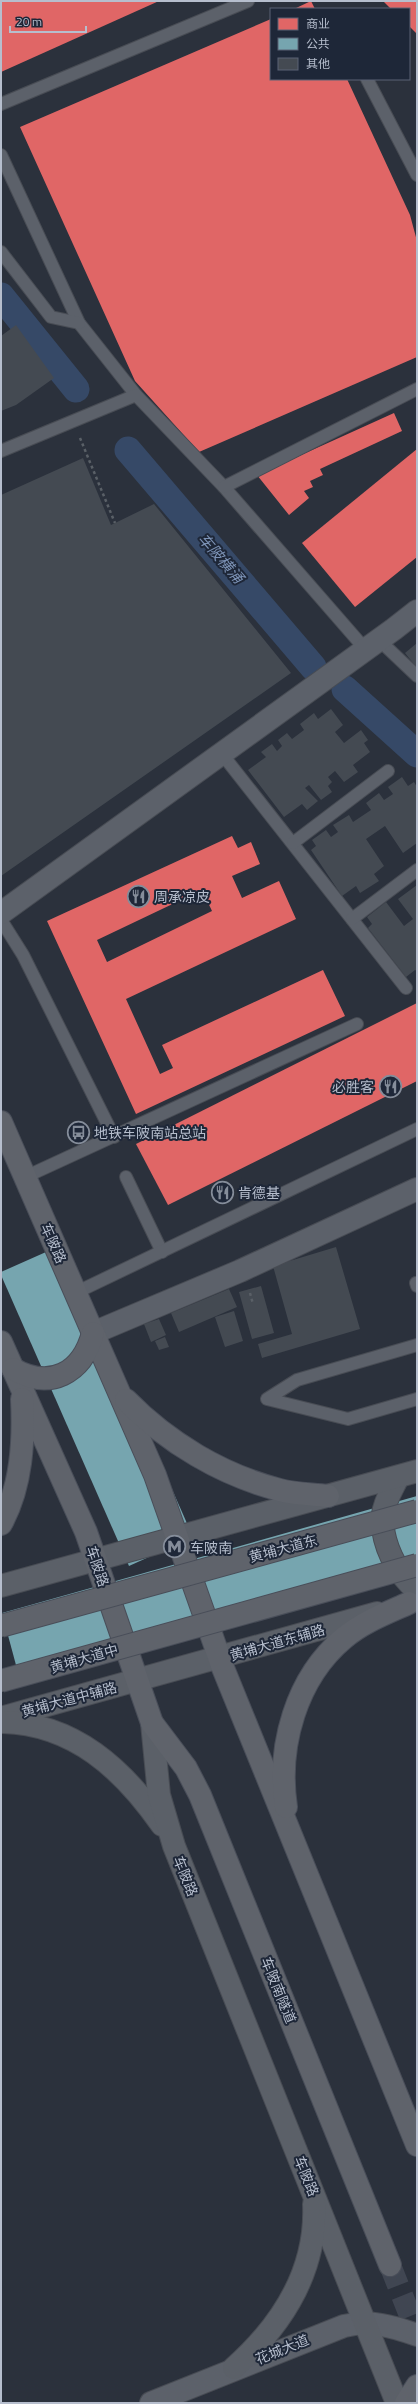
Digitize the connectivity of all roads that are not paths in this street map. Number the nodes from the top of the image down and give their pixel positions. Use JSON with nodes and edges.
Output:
{"nodes":[{"id":1,"x":248,"y":1,"type":"edge"},
{"id":2,"x":368,"y":80,"type":"edge"},
{"id":3,"x":1,"y":104,"type":"edge"},
{"id":4,"x":1,"y":155,"type":"edge"},
{"id":5,"x":417,"y":175,"type":"edge"},
{"id":6,"x":1,"y":252,"type":"edge"},
{"id":7,"x":79,"y":323,"type":"junction"},
{"id":8,"x":417,"y":389,"type":"edge"},
{"id":9,"x":136,"y":395,"type":"junction"},
{"id":10,"x":1,"y":451,"type":"edge"},
{"id":11,"x":224,"y":487,"type":"junction"},
{"id":12,"x":417,"y":611,"type":"edge"},
{"id":13,"x":373,"y":645,"type":"junction"},
{"id":14,"x":417,"y":676,"type":"edge"},
{"id":15,"x":222,"y":754,"type":"junction"},
{"id":16,"x":388,"y":771,"type":"dead end"},
{"id":17,"x":293,"y":843,"type":"junction"},
{"id":18,"x":417,"y":870,"type":"edge"},
{"id":19,"x":1,"y":913,"type":"edge"},
{"id":20,"x":352,"y":919,"type":"junction"},
{"id":21,"x":1,"y":920,"type":"edge"},
{"id":22,"x":406,"y":988,"type":"dead end"},
{"id":23,"x":357,"y":1024,"type":"dead end"},
{"id":24,"x":1,"y":1122,"type":"edge"},
{"id":25,"x":417,"y":1129,"type":"edge"},
{"id":26,"x":114,"y":1137,"type":"junction"},
{"id":27,"x":25,"y":1177,"type":"junction"},
{"id":28,"x":126,"y":1177,"type":"dead end"},
{"id":29,"x":417,"y":1189,"type":"edge"},
{"id":30,"x":162,"y":1252,"type":"junction"},
{"id":31,"x":75,"y":1293,"type":"junction"},
{"id":32,"x":93,"y":1333,"type":"junction"},
{"id":33,"x":417,"y":1345,"type":"edge"},
{"id":34,"x":8,"y":1359,"type":"edge"},
{"id":35,"x":118,"y":1391,"type":"junction"},
{"id":36,"x":417,"y":1398,"type":"edge"},
{"id":37,"x":408,"y":1474,"type":"edge"},
{"id":38,"x":328,"y":1496,"type":"junction"},
{"id":39,"x":417,"y":1511,"type":"edge"},
{"id":40,"x":1,"y":1524,"type":"edge"},
{"id":41,"x":176,"y":1536,"type":"junction"},
{"id":42,"x":96,"y":1559,"type":"junction"},
{"id":43,"x":417,"y":1564,"type":"edge"},
{"id":44,"x":1,"y":1586,"type":"edge"},
{"id":45,"x":414,"y":1598,"type":"edge"},
{"id":46,"x":1,"y":1626,"type":"edge"},
{"id":47,"x":220,"y":1658,"type":"junction"},
{"id":48,"x":1,"y":1681,"type":"edge"},
{"id":49,"x":137,"y":1681,"type":"junction"},
{"id":50,"x":1,"y":1718,"type":"edge"},
{"id":51,"x":1,"y":1722,"type":"edge"},
{"id":52,"x":152,"y":1723,"type":"junction"},
{"id":53,"x":290,"y":1832,"type":"junction"},
{"id":54,"x":174,"y":1846,"type":"junction"},
{"id":55,"x":417,"y":2145,"type":"edge"},
{"id":56,"x":313,"y":2193,"type":"junction"},
{"id":57,"x":390,"y":2265,"type":"tunnel mouth"},
{"id":58,"x":365,"y":2322,"type":"junction"},
{"id":59,"x":417,"y":2336,"type":"edge"},
{"id":60,"x":234,"y":2368,"type":"junction"},
{"id":61,"x":417,"y":2386,"type":"edge"},
{"id":62,"x":151,"y":2403,"type":"edge"},
{"id":63,"x":397,"y":2403,"type":"edge"},
{"id":64,"x":406,"y":2403,"type":"edge"}],
"edges":[{"from":1,"to":3,"type":"lane"},
{"from":2,"to":5,"type":"lane"},
{"from":4,"to":7,"type":"lane"},
{"from":6,"to":7,"type":"lane"},
{"from":7,"to":9,"type":"lane"},
{"from":8,"to":11,"type":"lane"},
{"from":9,"to":10,"type":"lane"},
{"from":9,"to":11,"type":"lane"},
{"from":11,"to":13,"type":"lane"},
{"from":12,"to":13,"type":"street"},
{"from":13,"to":14,"type":"lane"},
{"from":13,"to":15,"type":"street"},
{"from":15,"to":17,"type":"lane"},
{"from":15,"to":19,"type":"street"},
{"from":16,"to":17,"type":"lane"},
{"from":17,"to":20,"type":"lane"},
{"from":18,"to":20,"type":"lane"},
{"from":20,"to":22,"type":"lane"},
{"from":21,"to":26,"type":"lane"},
{"from":23,"to":26,"type":"lane"},
{"from":24,"to":27,"type":"main road","name":"车陂路"},
{"from":25,"to":30,"type":"lane"},
{"from":26,"to":27,"type":"lane"},
{"from":27,"to":31,"type":"main road","name":"车陂路"},
{"from":28,"to":30,"type":"lane"},
{"from":29,"to":32,"type":"street"},
{"from":30,"to":31,"type":"lane"},
{"from":31,"to":32,"type":"main road","name":"车陂路"},
{"from":32,"to":34,"type":"main road"},
{"from":32,"to":35,"type":"main road","name":"车陂路"},
{"from":33,"to":36,"type":"lane"},
{"from":34,"to":40,"type":"main road"},
{"from":34,"to":42,"type":"main road","name":"车陂路"},
{"from":35,"to":38,"type":"main road"},
{"from":35,"to":41,"type":"main road","name":"车陂路"},
{"from":37,"to":38,"type":"main road"},
{"from":37,"to":45,"type":"main road"},
{"from":38,"to":41,"type":"main road"},
{"from":39,"to":46,"type":"main road","name":"黄埔大道东","bridge":true},
{"from":41,"to":42,"type":"main road"},
{"from":41,"to":47,"type":"main road","name":"车陂路"},
{"from":42,"to":44,"type":"main road"},
{"from":42,"to":49,"type":"main road","name":"车陂路"},
{"from":43,"to":48,"type":"main road","name":"黄埔大道中","bridge":true},
{"from":45,"to":47,"type":"main road","name":"黄埔大道东辅路"},
{"from":45,"to":53,"type":"main road"},
{"from":47,"to":49,"type":"main road","name":"黄埔大道东辅路"},
{"from":47,"to":53,"type":"main road","name":"车陂路"},
{"from":49,"to":50,"type":"main road","name":"黄埔大道中辅路"},
{"from":49,"to":52,"type":"main road","name":"车陂路"},
{"from":51,"to":54,"type":"main road"},
{"from":52,"to":54,"type":"main road","name":"车陂路"},
{"from":52,"to":57,"type":"main road","name":"车陂南隧道"},
{"from":53,"to":55,"type":"main road","name":"车陂路"},
{"from":54,"to":56,"type":"main road","name":"车陂路"},
{"from":56,"to":58,"type":"main road","name":"车陂路"},
{"from":56,"to":60,"type":"main road"},
{"from":58,"to":59,"type":"street","name":"花城大道"},
{"from":58,"to":60,"type":"street","name":"花城大道"},
{"from":58,"to":63,"type":"main road","name":"车陂路"},
{"from":60,"to":62,"type":"street","name":"花城大道"},
{"from":61,"to":64,"type":"main road"}]}
